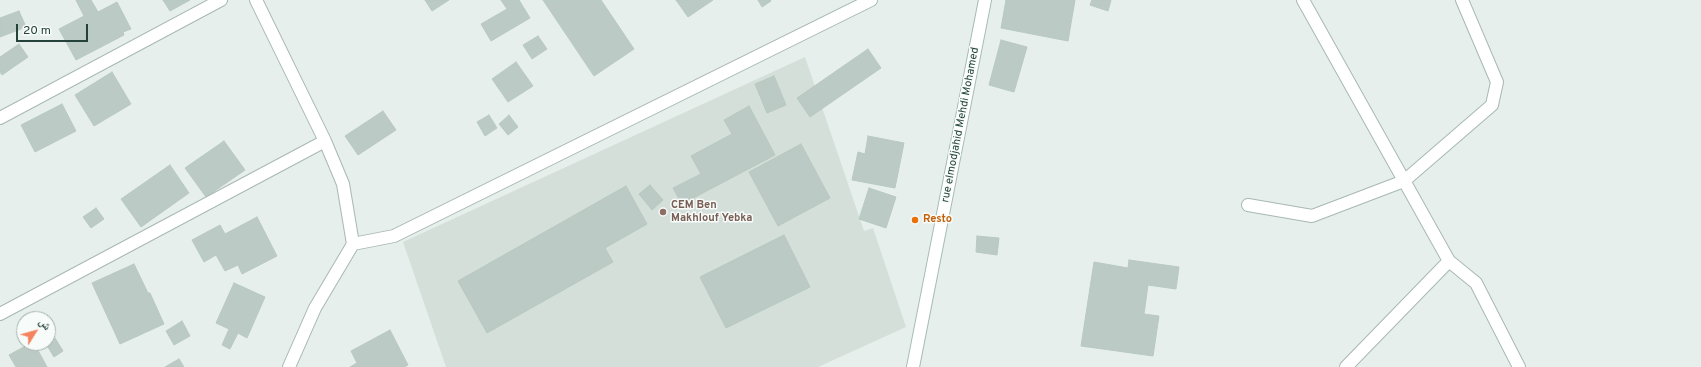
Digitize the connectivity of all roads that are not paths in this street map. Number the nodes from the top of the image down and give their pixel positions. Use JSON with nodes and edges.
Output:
{"nodes":[{"id":1,"x":221,"y":0,"type":"edge"},
{"id":2,"x":256,"y":0,"type":"edge"},
{"id":3,"x":871,"y":0,"type":"edge"},
{"id":4,"x":985,"y":0,"type":"edge"},
{"id":5,"x":1302,"y":0,"type":"edge"},
{"id":6,"x":1462,"y":0,"type":"edge"},
{"id":7,"x":0,"y":118,"type":"edge"},
{"id":8,"x":325,"y":141,"type":"junction"},
{"id":9,"x":1404,"y":180,"type":"junction"},
{"id":10,"x":1248,"y":205,"type":"dead end"},
{"id":11,"x":353,"y":244,"type":"junction"},
{"id":12,"x":1449,"y":261,"type":"junction"},
{"id":13,"x":0,"y":314,"type":"edge"},
{"id":14,"x":289,"y":367,"type":"edge"},
{"id":15,"x":913,"y":367,"type":"edge"},
{"id":16,"x":1346,"y":367,"type":"edge"},
{"id":17,"x":1519,"y":367,"type":"edge"}],
"edges":[{"from":1,"to":7,"type":"street"},
{"from":2,"to":8,"type":"street"},
{"from":3,"to":11,"type":"street"},
{"from":4,"to":15,"type":"street","name":"rue elmodjahid Mehdi Mohamed"},
{"from":5,"to":9,"type":"street"},
{"from":6,"to":9,"type":"street"},
{"from":8,"to":11,"type":"street"},
{"from":8,"to":13,"type":"street"},
{"from":9,"to":10,"type":"street"},
{"from":9,"to":12,"type":"street"},
{"from":11,"to":14,"type":"street"},
{"from":12,"to":16,"type":"street"},
{"from":12,"to":17,"type":"street"}]}
